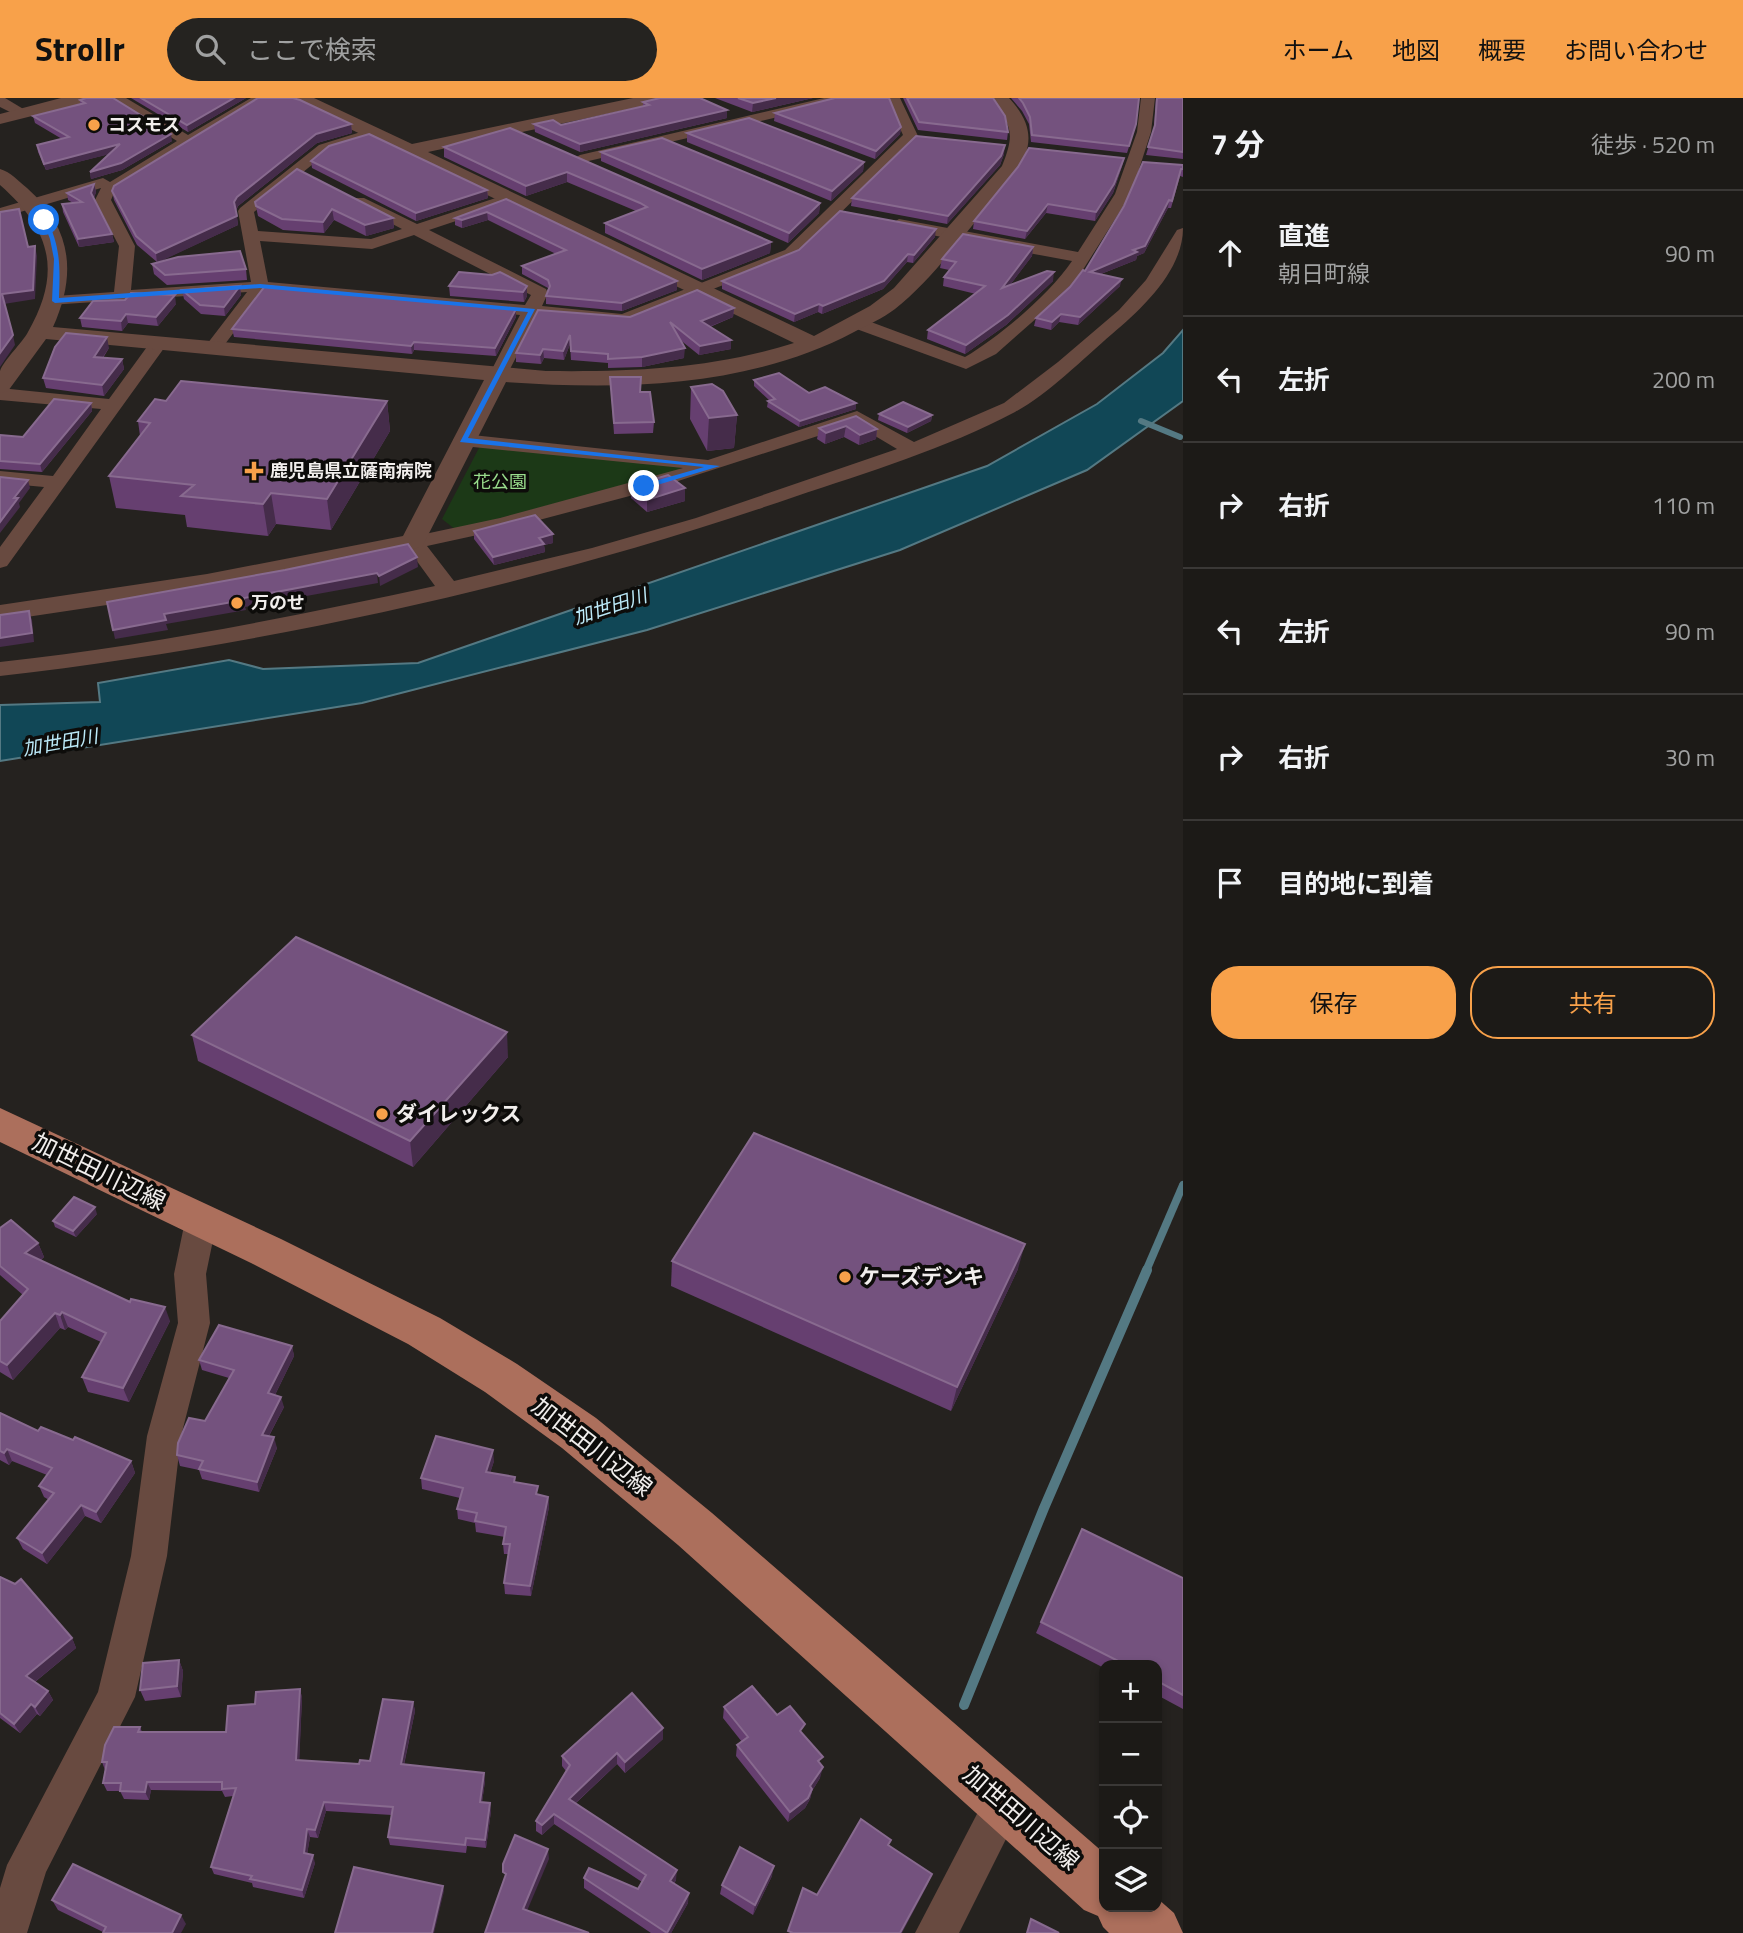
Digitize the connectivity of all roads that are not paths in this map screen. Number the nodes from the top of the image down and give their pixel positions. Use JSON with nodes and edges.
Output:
{"nodes":[{"id":1,"x":82,"y":98,"type":"edge"},
{"id":2,"x":116,"y":98,"type":"edge"},
{"id":3,"x":261,"y":98,"type":"edge"},
{"id":4,"x":300,"y":98,"type":"edge"},
{"id":5,"x":658,"y":98,"type":"edge"},
{"id":6,"x":842,"y":98,"type":"edge"},
{"id":7,"x":892,"y":98,"type":"edge"},
{"id":8,"x":999,"y":98,"type":"edge"},
{"id":9,"x":1148,"y":98,"type":"edge"},
{"id":10,"x":0,"y":101,"type":"edge"},
{"id":11,"x":728,"y":111,"type":"edge"},
{"id":12,"x":23,"y":113,"type":"junction"},
{"id":13,"x":0,"y":119,"type":"edge"},
{"id":14,"x":750,"y":120,"type":"junction"},
{"id":15,"x":512,"y":130,"type":"junction"},
{"id":16,"x":775,"y":130,"type":"edge"},
{"id":17,"x":373,"y":133,"type":"junction"},
{"id":18,"x":535,"y":139,"type":"edge"},
{"id":19,"x":664,"y":140,"type":"junction"},
{"id":20,"x":188,"y":141,"type":"junction"},
{"id":21,"x":411,"y":150,"type":"junction"},
{"id":22,"x":688,"y":150,"type":"edge"},
{"id":23,"x":605,"y":170,"type":"edge"},
{"id":24,"x":0,"y":175,"type":"edge"},
{"id":25,"x":126,"y":177,"type":"junction"},
{"id":26,"x":344,"y":194,"type":"edge"},
{"id":27,"x":511,"y":198,"type":"junction"},
{"id":28,"x":33,"y":203,"type":"junction"},
{"id":29,"x":828,"y":208,"type":"junction"},
{"id":30,"x":0,"y":213,"type":"edge"},
{"id":31,"x":861,"y":216,"type":"edge"},
{"id":32,"x":887,"y":221,"type":"edge"},
{"id":33,"x":414,"y":229,"type":"junction"},
{"id":34,"x":1183,"y":233,"type":"edge"},
{"id":35,"x":250,"y":235,"type":"junction"},
{"id":36,"x":953,"y":235,"type":"junction"},
{"id":37,"x":766,"y":242,"type":"edge"},
{"id":38,"x":791,"y":253,"type":"junction"},
{"id":39,"x":1082,"y":258,"type":"junction"},
{"id":40,"x":260,"y":286,"type":"junction"},
{"id":41,"x":701,"y":288,"type":"junction"},
{"id":42,"x":122,"y":296,"type":"junction"},
{"id":43,"x":55,"y":301,"type":"junction"},
{"id":44,"x":533,"y":310,"type":"junction"},
{"id":45,"x":857,"y":323,"type":"junction"},
{"id":46,"x":41,"y":332,"type":"junction"},
{"id":47,"x":158,"y":344,"type":"junction"},
{"id":48,"x":814,"y":344,"type":"junction"},
{"id":49,"x":213,"y":348,"type":"junction"},
{"id":50,"x":498,"y":375,"type":"junction"},
{"id":51,"x":0,"y":386,"type":"edge"},
{"id":52,"x":0,"y":394,"type":"edge"},
{"id":53,"x":115,"y":405,"type":"junction"},
{"id":54,"x":463,"y":440,"type":"junction"},
{"id":55,"x":913,"y":450,"type":"junction"},
{"id":56,"x":716,"y":466,"type":"junction"},
{"id":57,"x":0,"y":477,"type":"edge"},
{"id":58,"x":58,"y":482,"type":"junction"},
{"id":59,"x":413,"y":542,"type":"junction"},
{"id":60,"x":0,"y":562,"type":"edge"},
{"id":61,"x":449,"y":589,"type":"junction"},
{"id":62,"x":0,"y":613,"type":"edge"},
{"id":63,"x":0,"y":669,"type":"edge"},
{"id":64,"x":0,"y":1124,"type":"edge"},
{"id":65,"x":201,"y":1221,"type":"junction"},
{"id":66,"x":1004,"y":1803,"type":"junction"},
{"id":67,"x":1099,"y":1886,"type":"edge"},
{"id":68,"x":1129,"y":1912,"type":"edge"},
{"id":69,"x":6,"y":1933,"type":"edge"},
{"id":70,"x":936,"y":1933,"type":"edge"},
{"id":71,"x":1154,"y":1933,"type":"edge"}],
"edges":[{"from":1,"to":12,"type":"street"},
{"from":2,"to":20,"type":"street"},
{"from":3,"to":20,"type":"street"},
{"from":4,"to":17,"type":"street"},
{"from":5,"to":15,"type":"street"},
{"from":6,"to":14,"type":"street"},
{"from":7,"to":29,"type":"street"},
{"from":8,"to":36,"type":"street"},
{"from":9,"to":39,"type":"street"},
{"from":10,"to":12,"type":"street"},
{"from":11,"to":14,"type":"street"},
{"from":12,"to":13,"type":"street"},
{"from":14,"to":16,"type":"street"},
{"from":14,"to":19,"type":"street"},
{"from":15,"to":18,"type":"street"},
{"from":15,"to":21,"type":"street"},
{"from":17,"to":21,"type":"street"},
{"from":17,"to":35,"type":"street"},
{"from":19,"to":22,"type":"street"},
{"from":19,"to":23,"type":"street"},
{"from":20,"to":25,"type":"street"},
{"from":21,"to":27,"type":"street"},
{"from":24,"to":28,"type":"street"},
{"from":25,"to":28,"type":"street"},
{"from":25,"to":42,"type":"street"},
{"from":26,"to":33,"type":"street"},
{"from":27,"to":33,"type":"street"},
{"from":27,"to":41,"type":"street"},
{"from":28,"to":30,"type":"street"},
{"from":28,"to":43,"type":"street"},
{"from":29,"to":31,"type":"street"},
{"from":29,"to":38,"type":"street"},
{"from":32,"to":36,"type":"street"},
{"from":33,"to":35,"type":"street"},
{"from":33,"to":44,"type":"street"},
{"from":34,"to":55,"type":"street"},
{"from":35,"to":40,"type":"street"},
{"from":36,"to":39,"type":"street"},
{"from":36,"to":45,"type":"street"},
{"from":37,"to":38,"type":"street"},
{"from":38,"to":41,"type":"street"},
{"from":39,"to":45,"type":"street"},
{"from":40,"to":42,"type":"street"},
{"from":40,"to":44,"type":"street"},
{"from":40,"to":49,"type":"street"},
{"from":41,"to":44,"type":"street"},
{"from":41,"to":48,"type":"street"},
{"from":42,"to":43,"type":"street"},
{"from":43,"to":46,"type":"street"},
{"from":44,"to":50,"type":"street"},
{"from":45,"to":48,"type":"street"},
{"from":46,"to":47,"type":"street"},
{"from":46,"to":51,"type":"street"},
{"from":47,"to":49,"type":"street"},
{"from":47,"to":53,"type":"street"},
{"from":48,"to":50,"type":"street"},
{"from":49,"to":50,"type":"street"},
{"from":50,"to":54,"type":"street"},
{"from":52,"to":53,"type":"street"},
{"from":53,"to":58,"type":"street"},
{"from":54,"to":56,"type":"street"},
{"from":54,"to":59,"type":"street"},
{"from":55,"to":56,"type":"street"},
{"from":55,"to":61,"type":"street"},
{"from":56,"to":59,"type":"street"},
{"from":57,"to":58,"type":"street"},
{"from":58,"to":60,"type":"street"},
{"from":59,"to":61,"type":"street"},
{"from":59,"to":62,"type":"street"},
{"from":61,"to":63,"type":"street"},
{"from":64,"to":65,"type":"main road","name":"加世田川辺線"},
{"from":65,"to":66,"type":"main road","name":"加世田川辺線"},
{"from":65,"to":69,"type":"street"},
{"from":66,"to":67,"type":"main road","name":"加世田川辺線"},
{"from":66,"to":70,"type":"street"},
{"from":68,"to":71,"type":"main road"}]}
